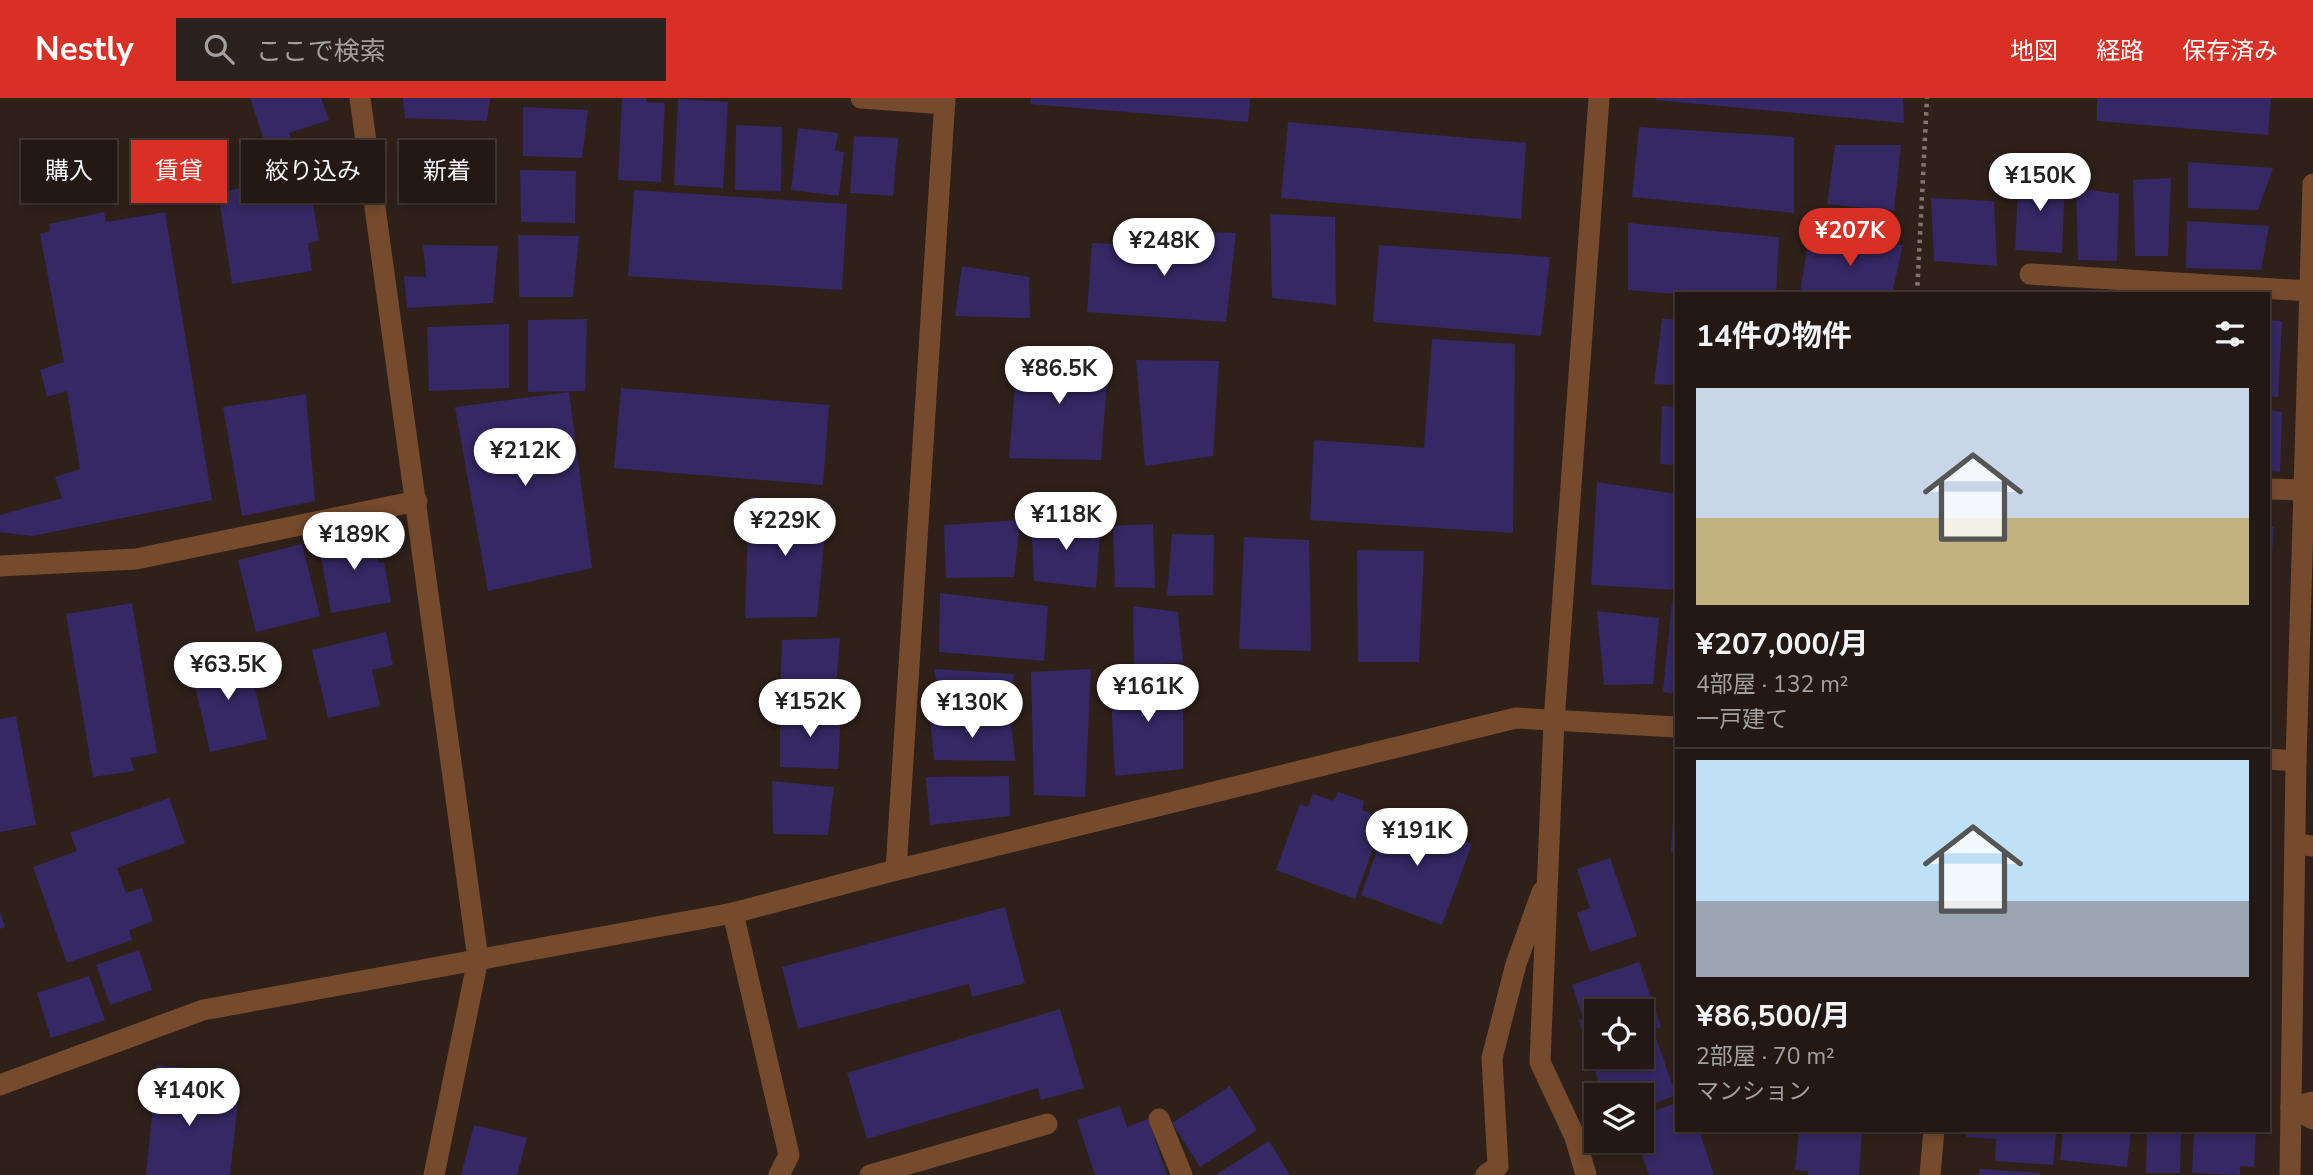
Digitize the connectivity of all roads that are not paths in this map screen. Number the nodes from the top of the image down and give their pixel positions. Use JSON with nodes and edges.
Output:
{"nodes":[{"id":1,"x":359,"y":98,"type":"edge"},
{"id":2,"x":861,"y":98,"type":"edge"},
{"id":3,"x":1599,"y":98,"type":"edge"},
{"id":4,"x":945,"y":101,"type":"edge"},
{"id":5,"x":2313,"y":184,"type":"edge"},
{"id":6,"x":2030,"y":274,"type":"dead end"},
{"id":7,"x":2309,"y":291,"type":"junction"},
{"id":8,"x":2310,"y":387,"type":"edge"},
{"id":9,"x":2270,"y":489,"type":"edge"},
{"id":10,"x":2305,"y":490,"type":"junction"},
{"id":11,"x":417,"y":501,"type":"junction"},
{"id":12,"x":0,"y":565,"type":"edge"},
{"id":13,"x":1554,"y":720,"type":"junction"},
{"id":14,"x":1675,"y":727,"type":"edge"},
{"id":15,"x":2270,"y":759,"type":"edge"},
{"id":16,"x":2296,"y":761,"type":"junction"},
{"id":17,"x":2305,"y":845,"type":"edge"},
{"id":18,"x":896,"y":870,"type":"junction"},
{"id":19,"x":1549,"y":874,"type":"junction"},
{"id":20,"x":733,"y":913,"type":"junction"},
{"id":21,"x":478,"y":959,"type":"junction"},
{"id":22,"x":0,"y":1085,"type":"edge"},
{"id":23,"x":2313,"y":1102,"type":"edge"},
{"id":24,"x":2291,"y":1107,"type":"junction"},
{"id":25,"x":1159,"y":1119,"type":"dead end"},
{"id":26,"x":2313,"y":1119,"type":"edge"},
{"id":27,"x":1047,"y":1124,"type":"dead end"},
{"id":28,"x":1934,"y":1132,"type":"edge"},
{"id":29,"x":434,"y":1175,"type":"edge"},
{"id":30,"x":779,"y":1175,"type":"edge"},
{"id":31,"x":870,"y":1175,"type":"edge"},
{"id":32,"x":1182,"y":1175,"type":"edge"},
{"id":33,"x":1486,"y":1175,"type":"edge"},
{"id":34,"x":1586,"y":1175,"type":"edge"},
{"id":35,"x":1930,"y":1175,"type":"edge"},
{"id":36,"x":2290,"y":1175,"type":"edge"}],
"edges":[{"from":1,"to":11,"type":"street"},
{"from":2,"to":4,"type":"street"},
{"from":3,"to":13,"type":"street"},
{"from":4,"to":18,"type":"street"},
{"from":5,"to":7,"type":"street"},
{"from":6,"to":7,"type":"street"},
{"from":7,"to":8,"type":"street"},
{"from":8,"to":10,"type":"street"},
{"from":9,"to":10,"type":"street"},
{"from":10,"to":16,"type":"street"},
{"from":11,"to":12,"type":"street"},
{"from":11,"to":21,"type":"street"},
{"from":13,"to":14,"type":"street"},
{"from":13,"to":18,"type":"street"},
{"from":13,"to":19,"type":"street"},
{"from":15,"to":16,"type":"street"},
{"from":16,"to":17,"type":"street"},
{"from":17,"to":24,"type":"street"},
{"from":18,"to":20,"type":"street"},
{"from":19,"to":33,"type":"street"},
{"from":19,"to":34,"type":"street"},
{"from":20,"to":21,"type":"street"},
{"from":20,"to":30,"type":"street"},
{"from":21,"to":22,"type":"street"},
{"from":21,"to":29,"type":"street"},
{"from":23,"to":24,"type":"street"},
{"from":24,"to":26,"type":"street"},
{"from":24,"to":36,"type":"street"},
{"from":25,"to":32,"type":"street"},
{"from":27,"to":31,"type":"street"},
{"from":28,"to":35,"type":"street"}]}
